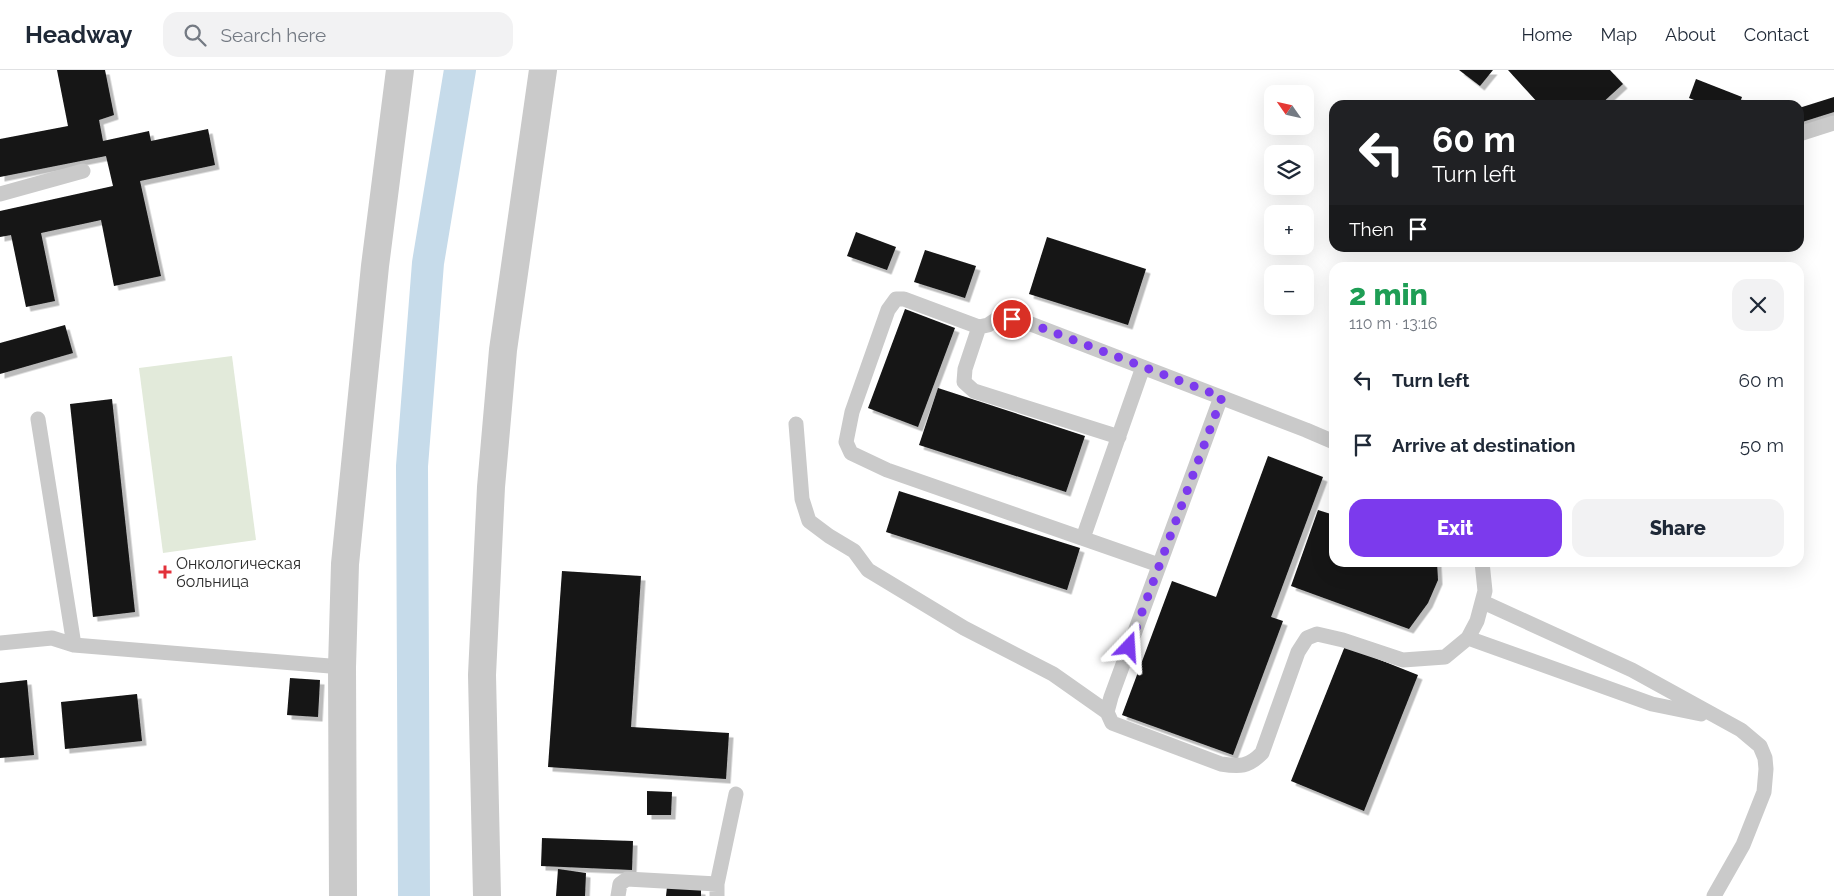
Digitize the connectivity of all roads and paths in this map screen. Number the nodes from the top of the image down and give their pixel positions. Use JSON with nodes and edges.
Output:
{"nodes":[{"id":1,"x":400,"y":70,"type":"edge"},
{"id":2,"x":543,"y":70,"type":"edge"},
{"id":3,"x":1834,"y":123,"type":"edge"},
{"id":4,"x":1804,"y":132,"type":"edge"},
{"id":5,"x":83,"y":171,"type":"dead end"},
{"id":6,"x":0,"y":194,"type":"edge"},
{"id":7,"x":979,"y":327,"type":"junction"},
{"id":8,"x":1144,"y":367,"type":"junction"},
{"id":9,"x":1222,"y":397,"type":"junction"},
{"id":10,"x":38,"y":419,"type":"dead end"},
{"id":11,"x":796,"y":424,"type":"dead end"},
{"id":12,"x":1118,"y":437,"type":"junction"},
{"id":13,"x":1329,"y":440,"type":"edge"},
{"id":14,"x":1083,"y":538,"type":"junction"},
{"id":15,"x":1160,"y":564,"type":"junction"},
{"id":16,"x":1483,"y":567,"type":"edge"},
{"id":17,"x":1483,"y":602,"type":"junction"},
{"id":18,"x":1468,"y":638,"type":"junction"},
{"id":19,"x":0,"y":643,"type":"edge"},
{"id":20,"x":74,"y":645,"type":"junction"},
{"id":21,"x":342,"y":667,"type":"junction"},
{"id":22,"x":1107,"y":712,"type":"junction"},
{"id":23,"x":1717,"y":718,"type":"junction"},
{"id":24,"x":736,"y":794,"type":"dead end"},
{"id":25,"x":717,"y":890,"type":"edge"},
{"id":26,"x":344,"y":896,"type":"edge"},
{"id":27,"x":487,"y":896,"type":"edge"},
{"id":28,"x":618,"y":896,"type":"edge"},
{"id":29,"x":1714,"y":896,"type":"edge"}],
"edges":[{"from":1,"to":21,"type":"street"},
{"from":2,"to":27,"type":"street"},
{"from":3,"to":4,"type":"lane"},
{"from":5,"to":6,"type":"lane"},
{"from":7,"to":8,"type":"lane"},
{"from":7,"to":12,"type":"lane"},
{"from":7,"to":14,"type":"lane"},
{"from":8,"to":9,"type":"lane"},
{"from":8,"to":12,"type":"lane"},
{"from":9,"to":13,"type":"lane"},
{"from":9,"to":15,"type":"lane"},
{"from":10,"to":20,"type":"lane"},
{"from":11,"to":22,"type":"lane"},
{"from":12,"to":14,"type":"lane"},
{"from":14,"to":15,"type":"lane"},
{"from":15,"to":22,"type":"lane"},
{"from":16,"to":17,"type":"lane"},
{"from":17,"to":18,"type":"lane"},
{"from":17,"to":23,"type":"lane"},
{"from":18,"to":22,"type":"lane"},
{"from":18,"to":23,"type":"lane"},
{"from":19,"to":20,"type":"lane"},
{"from":20,"to":21,"type":"lane"},
{"from":21,"to":26,"type":"street"},
{"from":23,"to":29,"type":"lane"},
{"from":24,"to":25,"type":"lane"},
{"from":25,"to":28,"type":"lane"}]}
